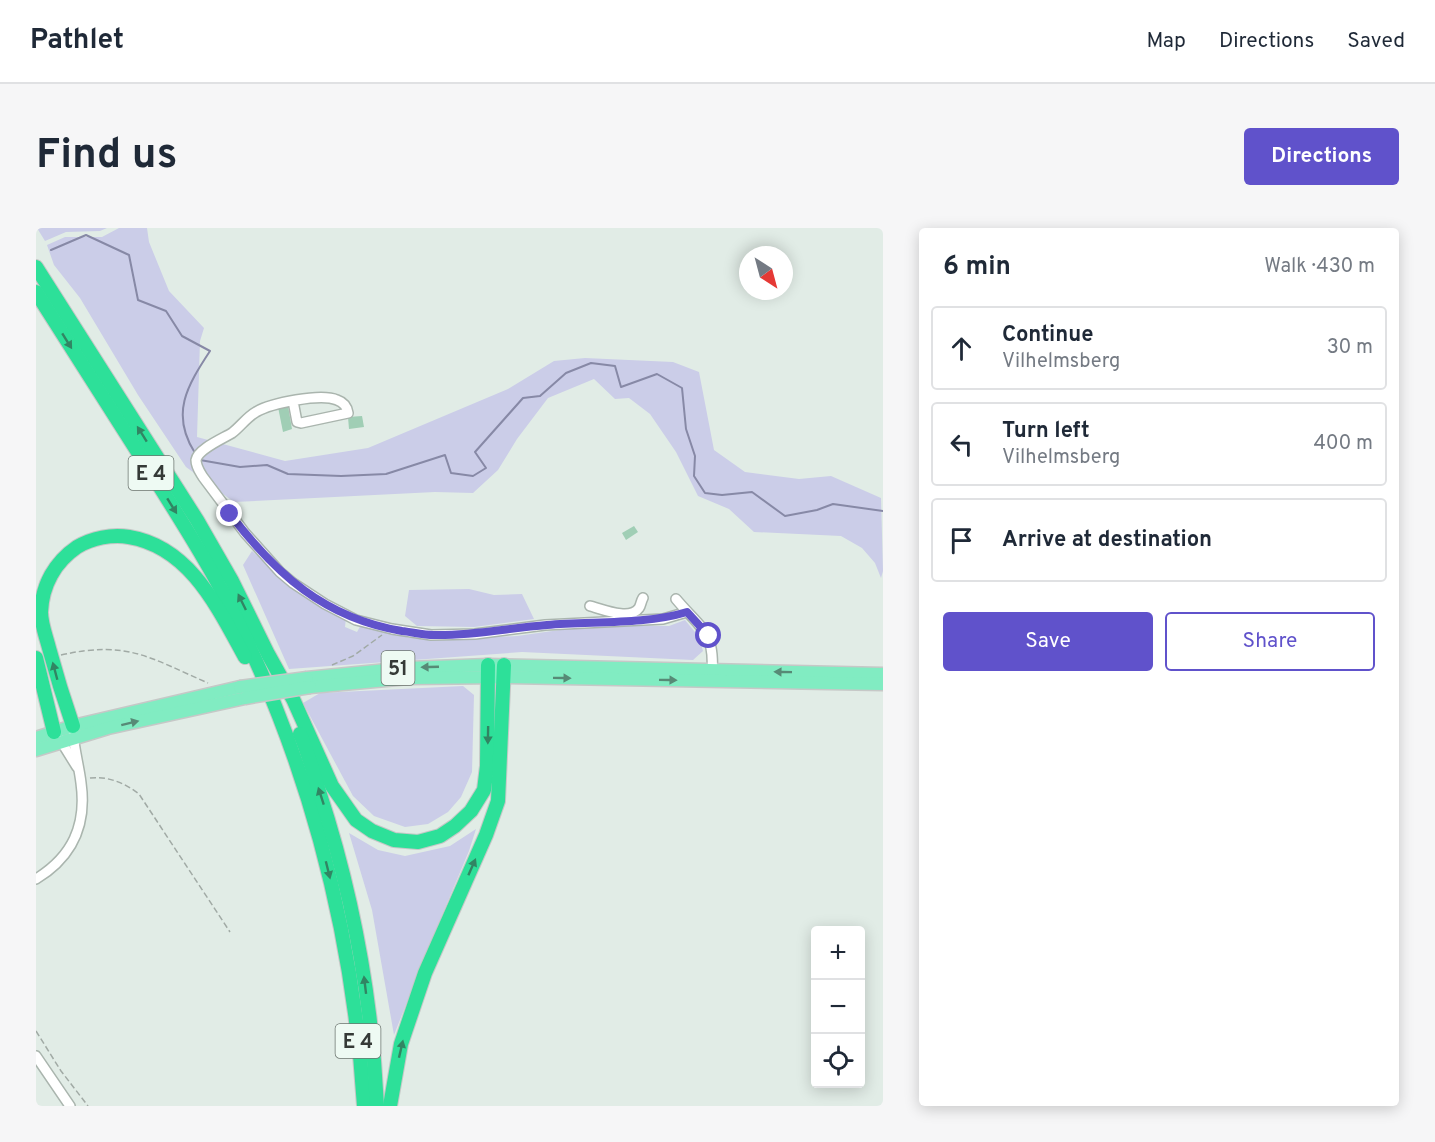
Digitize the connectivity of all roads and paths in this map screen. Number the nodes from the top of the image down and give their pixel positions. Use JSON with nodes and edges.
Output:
{"nodes":[{"id":1,"x":36,"y":267,"type":"edge"},
{"id":2,"x":36,"y":292,"type":"edge"},
{"id":3,"x":293,"y":401,"type":"junction"},
{"id":4,"x":643,"y":598,"type":"dead end"},
{"id":5,"x":676,"y":599,"type":"dead end"},
{"id":6,"x":590,"y":606,"type":"dead end"},
{"id":7,"x":687,"y":612,"type":"junction"},
{"id":8,"x":390,"y":628,"type":"junction"},
{"id":9,"x":268,"y":654,"type":"junction"},
{"id":10,"x":55,"y":656,"type":"dead end"},
{"id":11,"x":36,"y":658,"type":"edge"},
{"id":12,"x":332,"y":665,"type":"dead end"},
{"id":13,"x":488,"y":671,"type":"junction"},
{"id":14,"x":504,"y":671,"type":"junction"},
{"id":15,"x":883,"y":674,"type":"edge"},
{"id":16,"x":712,"y":675,"type":"junction"},
{"id":17,"x":210,"y":684,"type":"dead end"},
{"id":18,"x":883,"y":684,"type":"edge"},
{"id":19,"x":66,"y":734,"type":"junction"},
{"id":20,"x":286,"y":734,"type":"junction"},
{"id":21,"x":36,"y":738,"type":"edge"},
{"id":22,"x":36,"y":750,"type":"edge"},
{"id":23,"x":81,"y":780,"type":"junction"},
{"id":24,"x":36,"y":879,"type":"edge"},
{"id":25,"x":230,"y":932,"type":"dead end"},
{"id":26,"x":36,"y":1031,"type":"edge"},
{"id":27,"x":36,"y":1056,"type":"edge"},
{"id":28,"x":70,"y":1106,"type":"edge"},
{"id":29,"x":88,"y":1106,"type":"edge"},
{"id":30,"x":364,"y":1106,"type":"edge"},
{"id":31,"x":377,"y":1106,"type":"edge"},
{"id":32,"x":390,"y":1106,"type":"edge"}],
"edges":[{"from":9,"to":1,"type":"highway","number":"E 4","one_way":true},
{"from":2,"to":20,"type":"highway","number":"E 4","one_way":true},
{"from":3,"to":3,"type":"street"},
{"from":3,"to":8,"type":"street"},
{"from":4,"to":6,"type":"street"},
{"from":5,"to":7,"type":"street"},
{"from":7,"to":8,"type":"street"},
{"from":7,"to":16,"type":"street"},
{"from":8,"to":12,"type":"path"},
{"from":13,"to":9,"type":"highway","one_way":true},
{"from":31,"to":9,"type":"highway","number":"E 4","one_way":true},
{"from":10,"to":17,"type":"path"},
{"from":11,"to":19,"type":"highway"},
{"from":13,"to":14,"type":"main road","number":"51"},
{"from":13,"to":19,"type":"main road","number":"51","bridge":true},
{"from":14,"to":16,"type":"main road","number":"51"},
{"from":32,"to":14,"type":"highway","one_way":true},
{"from":15,"to":16,"type":"main road","number":"51","one_way":true},
{"from":16,"to":18,"type":"main road","number":"51"},
{"from":19,"to":20,"type":"highway","one_way":true},
{"from":19,"to":21,"type":"main road","number":"51"},
{"from":19,"to":22,"type":"main road","number":"51"},
{"from":19,"to":23,"type":"street"},
{"from":20,"to":30,"type":"highway","number":"E 4","one_way":true},
{"from":23,"to":24,"type":"street"},
{"from":23,"to":25,"type":"path"},
{"from":26,"to":29,"type":"path"},
{"from":27,"to":28,"type":"street"}]}
